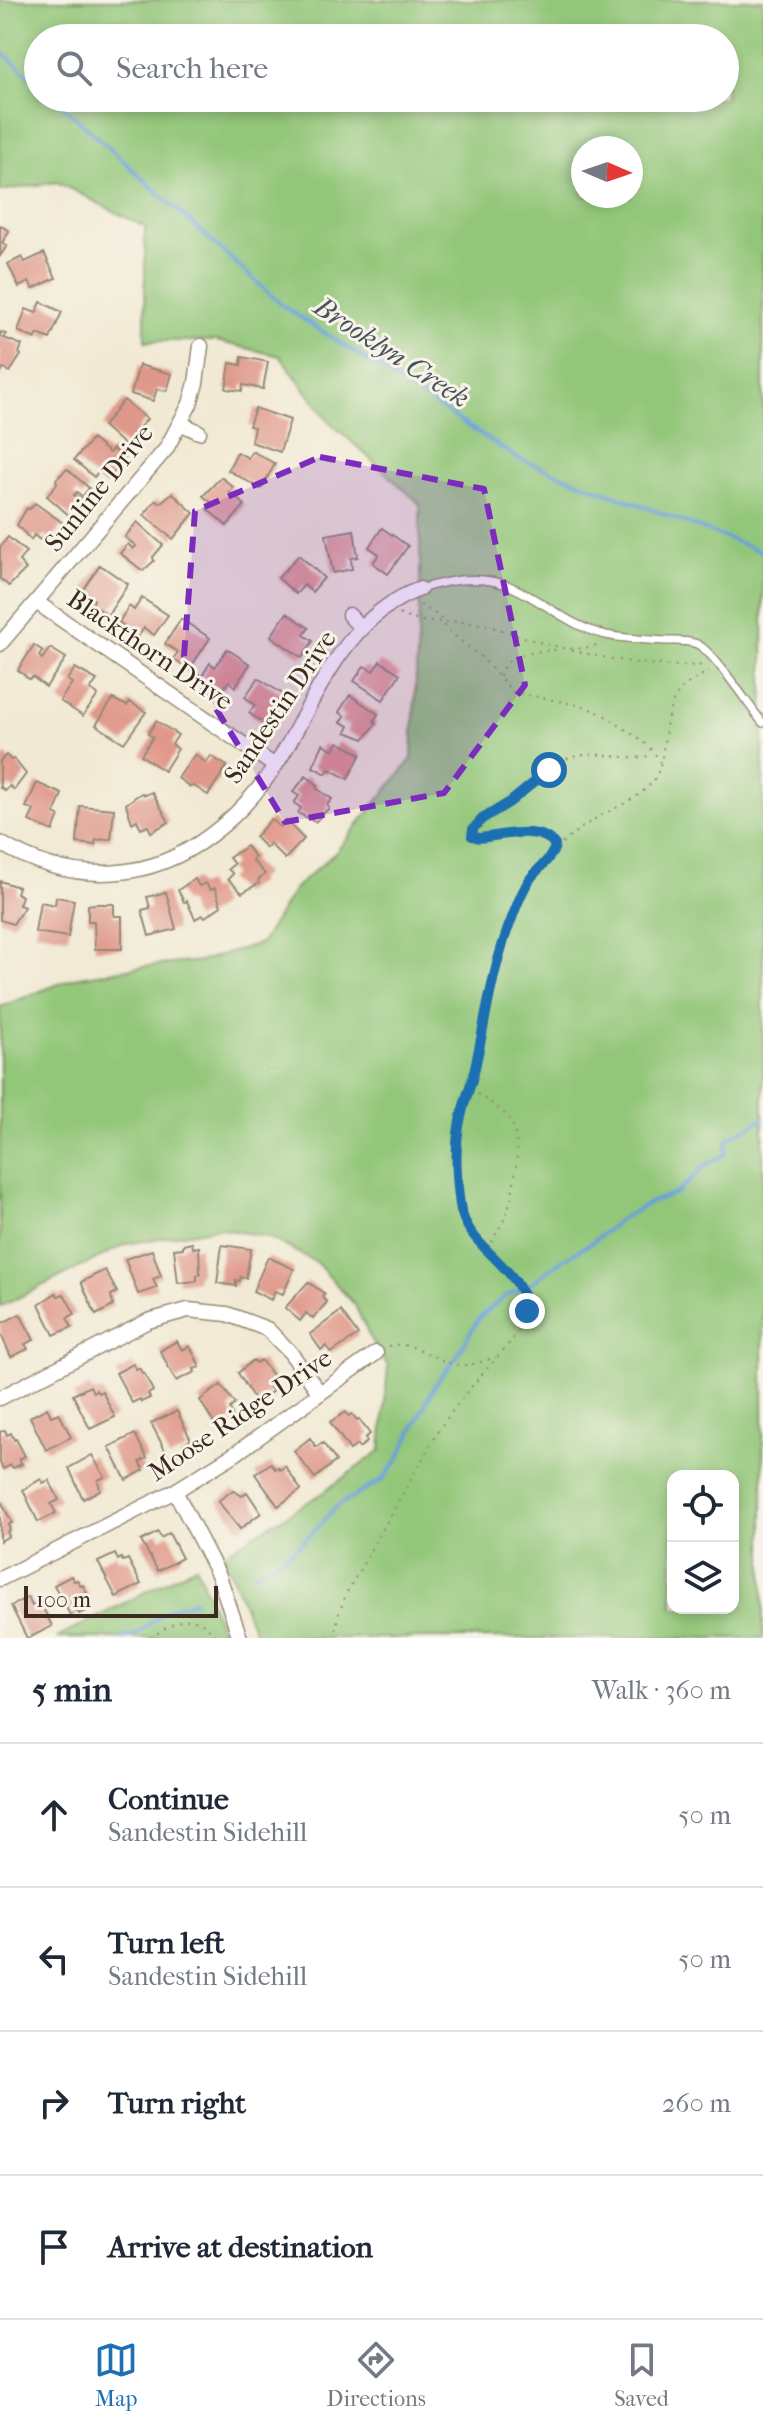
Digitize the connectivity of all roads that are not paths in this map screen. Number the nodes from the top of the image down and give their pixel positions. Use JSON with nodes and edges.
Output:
{"nodes":[{"id":1,"x":201,"y":346,"type":"dead end"},
{"id":2,"x":182,"y":424,"type":"junction"},
{"id":3,"x":199,"y":432,"type":"dead end"},
{"id":4,"x":413,"y":592,"type":"joint"},
{"id":5,"x":36,"y":602,"type":"junction"},
{"id":6,"x":349,"y":615,"type":"dead end"},
{"id":7,"x":362,"y":629,"type":"junction"},
{"id":8,"x":0,"y":644,"type":"edge"},
{"id":9,"x":763,"y":723,"type":"edge"},
{"id":10,"x":275,"y":766,"type":"junction"},
{"id":11,"x":0,"y":843,"type":"edge"},
{"id":12,"x":376,"y":1353,"type":"road end"},
{"id":13,"x":319,"y":1392,"type":"junction"},
{"id":14,"x":0,"y":1398,"type":"edge"},
{"id":15,"x":175,"y":1491,"type":"junction"},
{"id":16,"x":0,"y":1579,"type":"edge"},
{"id":17,"x":234,"y":1637,"type":"edge"}],
"edges":[{"from":1,"to":2,"type":"street","name":"Sunline Drive"},
{"from":2,"to":3,"type":"street"},
{"from":2,"to":5,"type":"street","name":"Sunline Drive"},
{"from":4,"to":7,"type":"street","name":"Sandestin Drive"},
{"from":4,"to":9,"type":"lane"},
{"from":5,"to":8,"type":"street","name":"Sunline Drive"},
{"from":5,"to":10,"type":"street","name":"Blackthorn Drive"},
{"from":6,"to":7,"type":"street"},
{"from":7,"to":10,"type":"street","name":"Sandestin Drive"},
{"from":10,"to":11,"type":"street","name":"Sandestin Drive"},
{"from":12,"to":13,"type":"street","name":"Moose Ridge Drive"},
{"from":13,"to":14,"type":"street"},
{"from":13,"to":15,"type":"street","name":"Moose Ridge Drive"},
{"from":15,"to":16,"type":"street","name":"Moose Ridge Drive"},
{"from":15,"to":17,"type":"street"}]}
